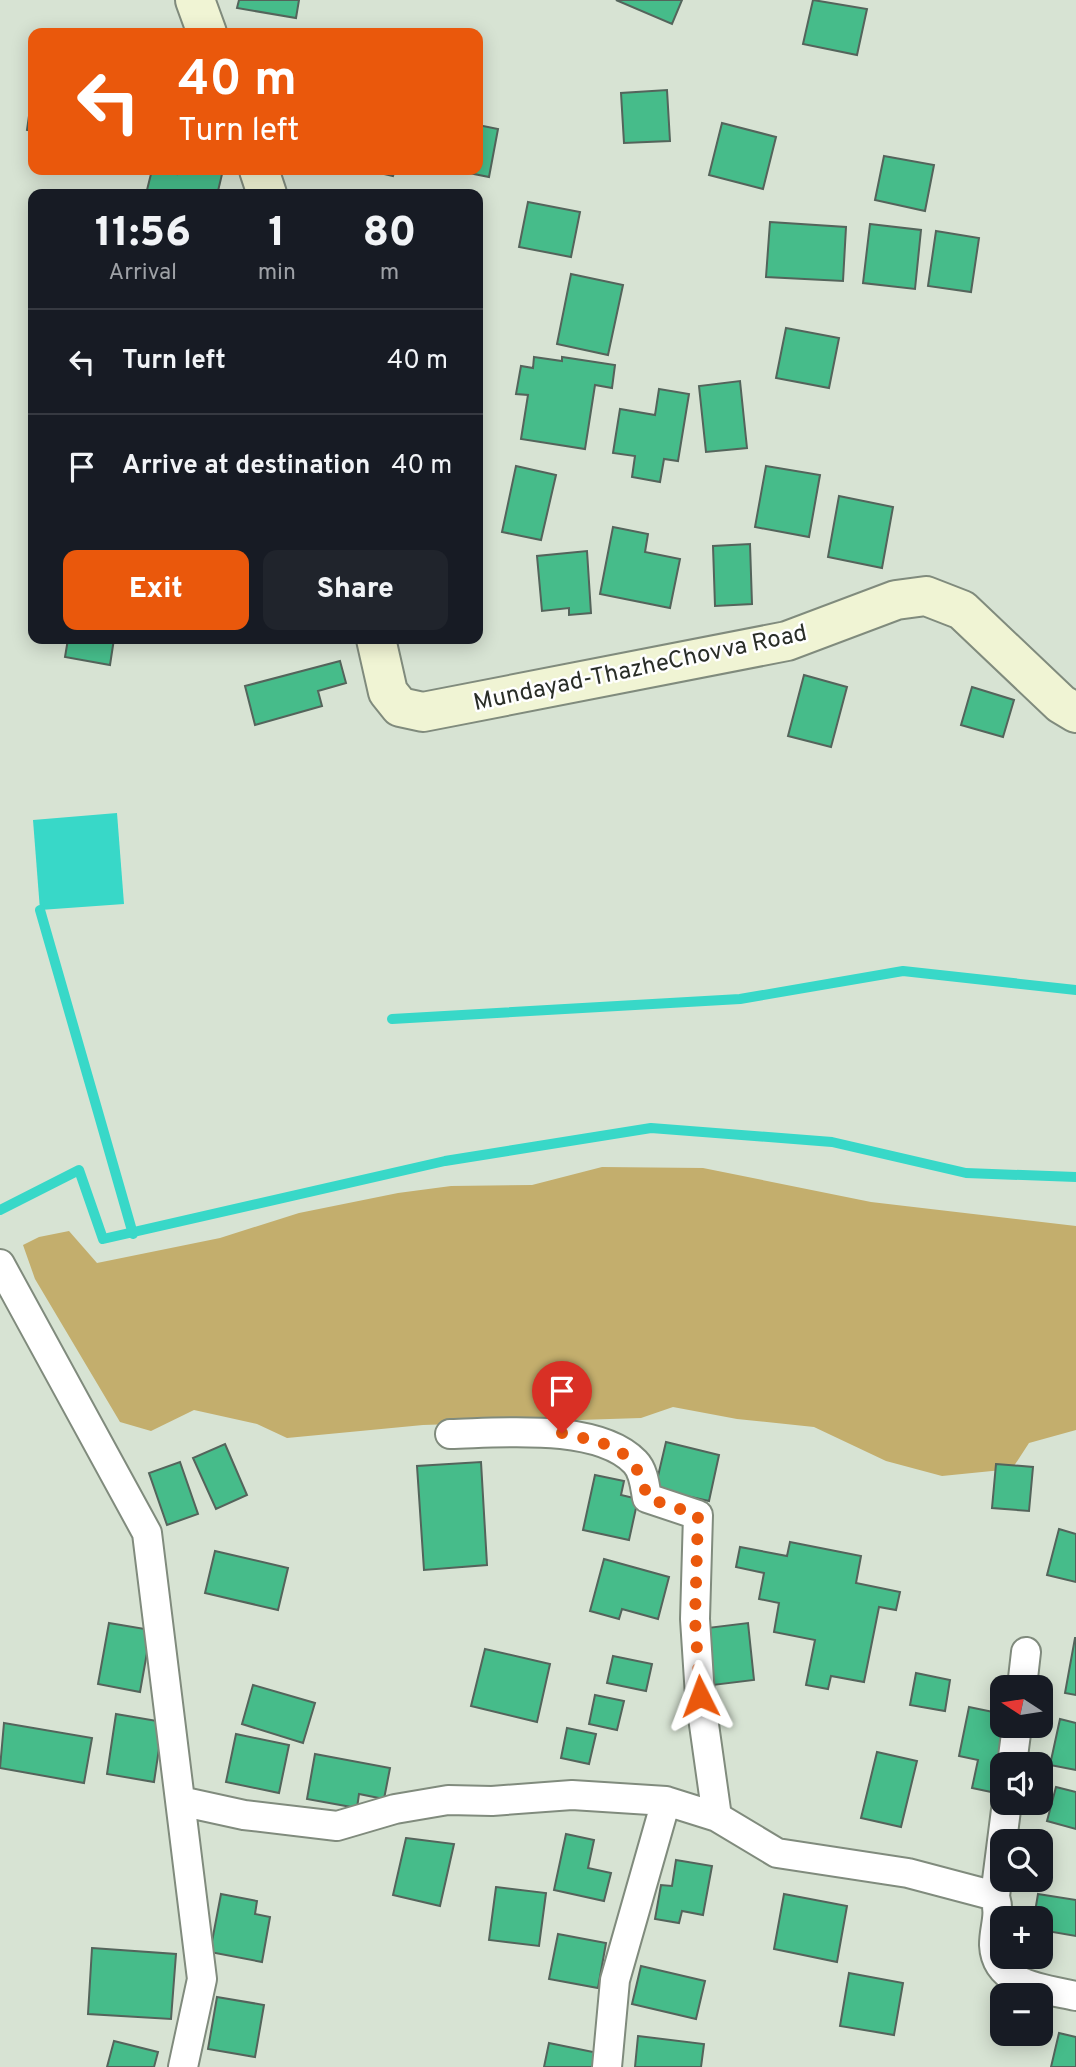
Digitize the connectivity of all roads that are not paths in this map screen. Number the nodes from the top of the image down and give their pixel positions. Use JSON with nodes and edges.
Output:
{"nodes":[{"id":1,"x":195,"y":0,"type":"edge"},
{"id":2,"x":205,"y":28,"type":"edge"},
{"id":3,"x":377,"y":644,"type":"edge"},
{"id":4,"x":1076,"y":713,"type":"edge"},
{"id":5,"x":0,"y":1264,"type":"edge"},
{"id":6,"x":450,"y":1434,"type":"dead end"},
{"id":7,"x":1026,"y":1652,"type":"dead end"},
{"id":8,"x":1023,"y":1675,"type":"edge"},
{"id":9,"x":180,"y":1801,"type":"junction"},
{"id":10,"x":666,"y":1801,"type":"junction"},
{"id":11,"x":1005,"y":1815,"type":"edge"},
{"id":12,"x":717,"y":1817,"type":"junction"},
{"id":13,"x":995,"y":1896,"type":"junction"},
{"id":14,"x":1076,"y":1996,"type":"edge"},
{"id":15,"x":183,"y":2067,"type":"edge"},
{"id":16,"x":607,"y":2067,"type":"edge"}],
"edges":[{"from":1,"to":2,"type":"main road"},
{"from":3,"to":4,"type":"main road","name":"Mundayad-ThazheChovva Road"},
{"from":5,"to":9,"type":"street"},
{"from":6,"to":12,"type":"street"},
{"from":7,"to":8,"type":"street"},
{"from":9,"to":10,"type":"street"},
{"from":9,"to":15,"type":"street"},
{"from":10,"to":12,"type":"street"},
{"from":10,"to":16,"type":"street"},
{"from":11,"to":13,"type":"street"},
{"from":12,"to":13,"type":"street"},
{"from":13,"to":14,"type":"street"}]}
